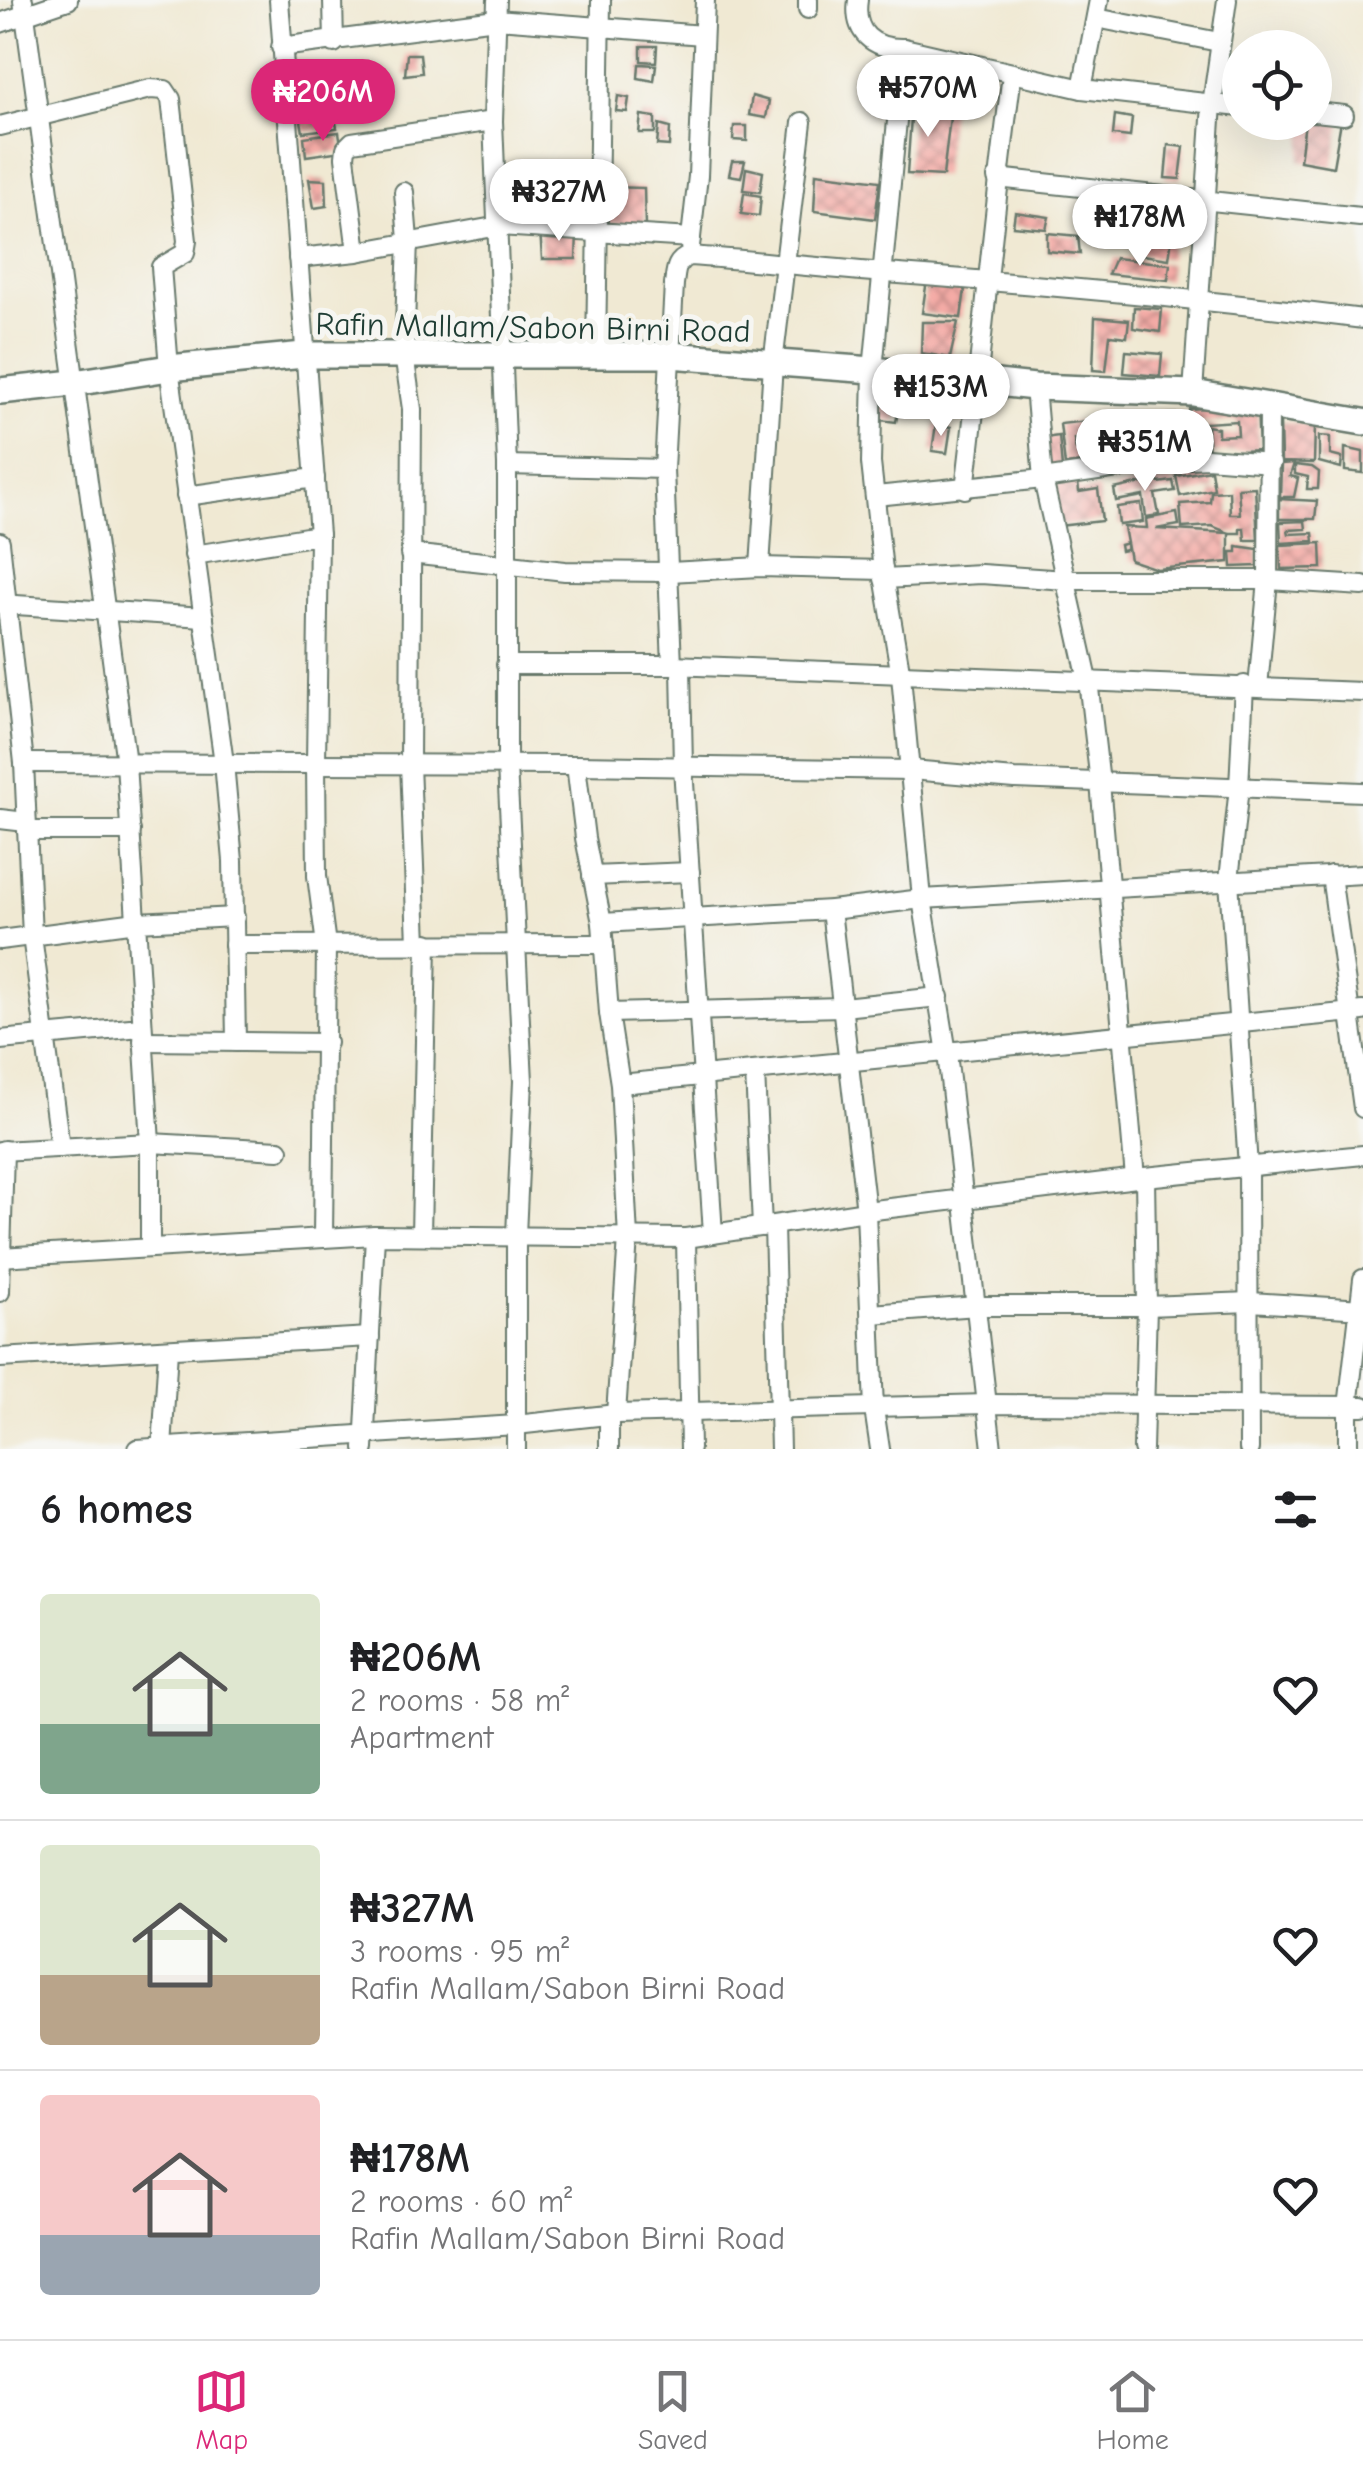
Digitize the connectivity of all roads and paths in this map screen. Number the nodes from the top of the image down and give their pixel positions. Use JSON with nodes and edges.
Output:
{"nodes":[{"id":1,"x":68,"y":0,"type":"edge"},
{"id":2,"x":279,"y":0,"type":"edge"},
{"id":3,"x":334,"y":0,"type":"edge"},
{"id":4,"x":601,"y":0,"type":"edge"},
{"id":5,"x":705,"y":0,"type":"edge"},
{"id":6,"x":858,"y":0,"type":"edge"},
{"id":7,"x":1227,"y":0,"type":"edge"},
{"id":8,"x":24,"y":8,"type":"edge"},
{"id":9,"x":1098,"y":9,"type":"edge"},
{"id":10,"x":497,"y":10,"type":"edge"},
{"id":11,"x":0,"y":23,"type":"edge"},
{"id":12,"x":600,"y":29,"type":"junction"},
{"id":13,"x":703,"y":35,"type":"junction"},
{"id":14,"x":1220,"y":42,"type":"junction"},
{"id":15,"x":334,"y":43,"type":"junction"},
{"id":16,"x":280,"y":48,"type":"junction"},
{"id":17,"x":904,"y":48,"type":"junction"},
{"id":18,"x":1012,"y":75,"type":"junction"},
{"id":19,"x":1082,"y":90,"type":"junction"},
{"id":20,"x":1212,"y":104,"type":"junction"},
{"id":21,"x":1222,"y":105,"type":"edge"},
{"id":22,"x":1332,"y":114,"type":"edge"},
{"id":23,"x":1344,"y":115,"type":"dead end"},
{"id":24,"x":38,"y":117,"type":"junction"},
{"id":25,"x":493,"y":121,"type":"junction"},
{"id":26,"x":802,"y":122,"type":"dead end"},
{"id":27,"x":0,"y":126,"type":"edge"},
{"id":28,"x":998,"y":178,"type":"junction"},
{"id":29,"x":404,"y":192,"type":"dead end"},
{"id":30,"x":1206,"y":200,"type":"junction"},
{"id":31,"x":1360,"y":217,"type":"dead end"},
{"id":32,"x":499,"y":226,"type":"junction"},
{"id":33,"x":600,"y":233,"type":"junction"},
{"id":34,"x":408,"y":240,"type":"junction"},
{"id":35,"x":690,"y":247,"type":"junction"},
{"id":36,"x":357,"y":252,"type":"junction"},
{"id":37,"x":298,"y":258,"type":"junction"},
{"id":38,"x":784,"y":262,"type":"junction"},
{"id":39,"x":883,"y":273,"type":"junction"},
{"id":40,"x":990,"y":280,"type":"junction"},
{"id":41,"x":1200,"y":298,"type":"junction"},
{"id":42,"x":1363,"y":319,"type":"edge"},
{"id":43,"x":304,"y":355,"type":"junction"},
{"id":44,"x":404,"y":355,"type":"junction"},
{"id":45,"x":501,"y":355,"type":"junction"},
{"id":46,"x":596,"y":355,"type":"junction"},
{"id":47,"x":669,"y":355,"type":"junction"},
{"id":48,"x":774,"y":364,"type":"junction"},
{"id":49,"x":169,"y":368,"type":"junction"},
{"id":50,"x":874,"y":370,"type":"junction"},
{"id":51,"x":978,"y":380,"type":"junction"},
{"id":52,"x":74,"y":384,"type":"junction"},
{"id":53,"x":1035,"y":387,"type":"junction"},
{"id":54,"x":0,"y":391,"type":"edge"},
{"id":55,"x":1193,"y":394,"type":"junction"},
{"id":56,"x":1269,"y":405,"type":"junction"},
{"id":57,"x":1363,"y":422,"type":"edge"},
{"id":58,"x":1271,"y":463,"type":"junction"},
{"id":59,"x":508,"y":465,"type":"junction"},
{"id":60,"x":664,"y":469,"type":"junction"},
{"id":61,"x":315,"y":478,"type":"junction"},
{"id":62,"x":1043,"y":480,"type":"junction"},
{"id":63,"x":966,"y":489,"type":"junction"},
{"id":64,"x":186,"y":496,"type":"junction"},
{"id":65,"x":876,"y":496,"type":"junction"},
{"id":66,"x":319,"y":536,"type":"junction"},
{"id":67,"x":0,"y":542,"type":"edge"},
{"id":68,"x":194,"y":554,"type":"junction"},
{"id":69,"x":410,"y":554,"type":"junction"},
{"id":70,"x":508,"y":565,"type":"junction"},
{"id":71,"x":760,"y":567,"type":"junction"},
{"id":72,"x":670,"y":572,"type":"junction"},
{"id":73,"x":883,"y":574,"type":"junction"},
{"id":74,"x":1066,"y":580,"type":"junction"},
{"id":75,"x":1268,"y":580,"type":"junction"},
{"id":76,"x":1363,"y":586,"type":"edge"},
{"id":77,"x":4,"y":605,"type":"edge"},
{"id":78,"x":107,"y":613,"type":"junction"},
{"id":79,"x":204,"y":617,"type":"junction"},
{"id":80,"x":506,"y":665,"type":"junction"},
{"id":81,"x":676,"y":666,"type":"junction"},
{"id":82,"x":901,"y":676,"type":"junction"},
{"id":83,"x":1088,"y":680,"type":"junction"},
{"id":84,"x":1251,"y":686,"type":"junction"},
{"id":85,"x":1363,"y":692,"type":"edge"},
{"id":86,"x":9,"y":720,"type":"edge"},
{"id":87,"x":24,"y":763,"type":"junction"},
{"id":88,"x":126,"y":763,"type":"junction"},
{"id":89,"x":224,"y":763,"type":"junction"},
{"id":90,"x":316,"y":763,"type":"junction"},
{"id":91,"x":410,"y":764,"type":"junction"},
{"id":92,"x":576,"y":765,"type":"junction"},
{"id":93,"x":506,"y":766,"type":"junction"},
{"id":94,"x":683,"y":767,"type":"junction"},
{"id":95,"x":911,"y":770,"type":"junction"},
{"id":96,"x":1100,"y":782,"type":"junction"},
{"id":97,"x":1240,"y":788,"type":"junction"},
{"id":98,"x":1363,"y":792,"type":"edge"},
{"id":99,"x":0,"y":819,"type":"edge"},
{"id":100,"x":26,"y":826,"type":"junction"},
{"id":101,"x":131,"y":830,"type":"junction"},
{"id":102,"x":690,"y":872,"type":"junction"},
{"id":103,"x":1363,"y":874,"type":"edge"},
{"id":104,"x":1331,"y":875,"type":"junction"},
{"id":105,"x":592,"y":876,"type":"junction"},
{"id":106,"x":1230,"y":880,"type":"junction"},
{"id":107,"x":1108,"y":888,"type":"junction"},
{"id":108,"x":922,"y":899,"type":"junction"},
{"id":109,"x":831,"y":910,"type":"junction"},
{"id":110,"x":693,"y":916,"type":"junction"},
{"id":111,"x":235,"y":917,"type":"junction"},
{"id":112,"x":137,"y":922,"type":"junction"},
{"id":113,"x":602,"y":923,"type":"junction"},
{"id":114,"x":32,"y":936,"type":"junction"},
{"id":115,"x":0,"y":940,"type":"edge"},
{"id":116,"x":422,"y":944,"type":"junction"},
{"id":117,"x":515,"y":944,"type":"junction"},
{"id":118,"x":604,"y":944,"type":"junction"},
{"id":119,"x":234,"y":945,"type":"junction"},
{"id":120,"x":326,"y":945,"type":"junction"},
{"id":121,"x":939,"y":997,"type":"junction"},
{"id":122,"x":844,"y":1007,"type":"junction"},
{"id":123,"x":700,"y":1009,"type":"junction"},
{"id":124,"x":609,"y":1012,"type":"junction"},
{"id":125,"x":1357,"y":1012,"type":"edge"},
{"id":126,"x":1237,"y":1022,"type":"junction"},
{"id":127,"x":44,"y":1034,"type":"junction"},
{"id":128,"x":142,"y":1034,"type":"junction"},
{"id":129,"x":1120,"y":1036,"type":"junction"},
{"id":130,"x":0,"y":1040,"type":"edge"},
{"id":131,"x":236,"y":1042,"type":"junction"},
{"id":132,"x":326,"y":1043,"type":"junction"},
{"id":133,"x":947,"y":1053,"type":"junction"},
{"id":134,"x":847,"y":1062,"type":"junction"},
{"id":135,"x":756,"y":1072,"type":"junction"},
{"id":136,"x":704,"y":1074,"type":"junction"},
{"id":137,"x":620,"y":1084,"type":"junction"},
{"id":138,"x":1363,"y":1108,"type":"edge"},
{"id":139,"x":150,"y":1144,"type":"junction"},
{"id":140,"x":60,"y":1148,"type":"junction"},
{"id":141,"x":2,"y":1150,"type":"edge"},
{"id":142,"x":279,"y":1150,"type":"dead end"},
{"id":143,"x":1363,"y":1155,"type":"edge"},
{"id":144,"x":1248,"y":1167,"type":"junction"},
{"id":145,"x":1140,"y":1178,"type":"junction"},
{"id":146,"x":965,"y":1200,"type":"junction"},
{"id":147,"x":866,"y":1212,"type":"junction"},
{"id":148,"x":768,"y":1226,"type":"junction"},
{"id":149,"x":375,"y":1234,"type":"junction"},
{"id":150,"x":421,"y":1234,"type":"junction"},
{"id":151,"x":714,"y":1234,"type":"junction"},
{"id":152,"x":516,"y":1235,"type":"junction"},
{"id":153,"x":323,"y":1238,"type":"junction"},
{"id":154,"x":628,"y":1238,"type":"junction"},
{"id":155,"x":686,"y":1238,"type":"junction"},
{"id":156,"x":150,"y":1247,"type":"junction"},
{"id":157,"x":1,"y":1257,"type":"edge"},
{"id":158,"x":1363,"y":1278,"type":"edge"},
{"id":159,"x":0,"y":1292,"type":"edge"},
{"id":160,"x":1250,"y":1302,"type":"junction"},
{"id":161,"x":977,"y":1306,"type":"junction"},
{"id":162,"x":1147,"y":1306,"type":"junction"},
{"id":163,"x":1360,"y":1308,"type":"edge"},
{"id":164,"x":871,"y":1314,"type":"junction"},
{"id":165,"x":370,"y":1337,"type":"junction"},
{"id":166,"x":168,"y":1349,"type":"junction"},
{"id":167,"x":0,"y":1358,"type":"edge"},
{"id":168,"x":987,"y":1404,"type":"junction"},
{"id":169,"x":1144,"y":1406,"type":"junction"},
{"id":170,"x":1250,"y":1406,"type":"junction"},
{"id":171,"x":1356,"y":1406,"type":"edge"},
{"id":172,"x":874,"y":1409,"type":"junction"},
{"id":173,"x":778,"y":1410,"type":"junction"},
{"id":174,"x":689,"y":1414,"type":"junction"},
{"id":175,"x":612,"y":1415,"type":"junction"},
{"id":176,"x":516,"y":1425,"type":"junction"},
{"id":177,"x":365,"y":1442,"type":"edge"},
{"id":178,"x":162,"y":1448,"type":"edge"},
{"id":179,"x":136,"y":1449,"type":"edge"},
{"id":180,"x":516,"y":1449,"type":"edge"},
{"id":181,"x":609,"y":1449,"type":"edge"},
{"id":182,"x":690,"y":1449,"type":"edge"},
{"id":183,"x":780,"y":1449,"type":"edge"},
{"id":184,"x":880,"y":1449,"type":"edge"},
{"id":185,"x":992,"y":1449,"type":"edge"},
{"id":186,"x":1143,"y":1449,"type":"edge"},
{"id":187,"x":1250,"y":1449,"type":"edge"},
{"id":188,"x":1348,"y":1449,"type":"edge"}],
"edges":[{"from":1,"to":8,"type":"street"},
{"from":2,"to":16,"type":"street"},
{"from":3,"to":15,"type":"street"},
{"from":4,"to":12,"type":"street"},
{"from":5,"to":13,"type":"street"},
{"from":6,"to":17,"type":"street"},
{"from":7,"to":14,"type":"street"},
{"from":8,"to":11,"type":"street"},
{"from":8,"to":24,"type":"street"},
{"from":9,"to":14,"type":"street"},
{"from":9,"to":19,"type":"street"},
{"from":10,"to":12,"type":"street"},
{"from":10,"to":15,"type":"street"},
{"from":10,"to":25,"type":"street"},
{"from":12,"to":13,"type":"street"},
{"from":12,"to":33,"type":"street"},
{"from":13,"to":35,"type":"street"},
{"from":14,"to":20,"type":"street"},
{"from":15,"to":16,"type":"street"},
{"from":16,"to":37,"type":"street"},
{"from":17,"to":18,"type":"street"},
{"from":17,"to":39,"type":"street"},
{"from":18,"to":19,"type":"street"},
{"from":18,"to":28,"type":"street"},
{"from":19,"to":20,"type":"street"},
{"from":20,"to":21,"type":"street"},
{"from":20,"to":30,"type":"street"},
{"from":22,"to":23,"type":"street"},
{"from":24,"to":27,"type":"street"},
{"from":24,"to":49,"type":"street"},
{"from":24,"to":52,"type":"street"},
{"from":25,"to":32,"type":"street"},
{"from":25,"to":36,"type":"street"},
{"from":26,"to":38,"type":"street"},
{"from":28,"to":30,"type":"street"},
{"from":28,"to":40,"type":"street"},
{"from":29,"to":34,"type":"street"},
{"from":30,"to":31,"type":"street"},
{"from":30,"to":41,"type":"street"},
{"from":32,"to":33,"type":"street"},
{"from":32,"to":34,"type":"street"},
{"from":32,"to":45,"type":"street"},
{"from":33,"to":35,"type":"street"},
{"from":33,"to":46,"type":"street"},
{"from":34,"to":36,"type":"street"},
{"from":34,"to":44,"type":"street"},
{"from":35,"to":38,"type":"street"},
{"from":35,"to":47,"type":"street"},
{"from":36,"to":37,"type":"street"},
{"from":37,"to":43,"type":"street"},
{"from":38,"to":39,"type":"street"},
{"from":38,"to":48,"type":"street"},
{"from":39,"to":40,"type":"street"},
{"from":39,"to":50,"type":"street"},
{"from":40,"to":41,"type":"street"},
{"from":40,"to":51,"type":"street"},
{"from":41,"to":42,"type":"street"},
{"from":41,"to":55,"type":"street"},
{"from":43,"to":44,"type":"street","name":"Rafin Mallam/Sabon Birni Road"},
{"from":43,"to":49,"type":"street","name":"Rafin Mallam/Sabon Birni Road"},
{"from":43,"to":61,"type":"street"},
{"from":44,"to":45,"type":"street","name":"Rafin Mallam/Sabon Birni Road"},
{"from":44,"to":69,"type":"street"},
{"from":45,"to":46,"type":"street","name":"Rafin Mallam/Sabon Birni Road"},
{"from":45,"to":59,"type":"street"},
{"from":46,"to":47,"type":"street","name":"Rafin Mallam/Sabon Birni Road"},
{"from":47,"to":48,"type":"street","name":"Rafin Mallam/Sabon Birni Road"},
{"from":47,"to":60,"type":"street"},
{"from":48,"to":50,"type":"street","name":"Rafin Mallam/Sabon Birni Road"},
{"from":48,"to":71,"type":"street"},
{"from":49,"to":52,"type":"street","name":"Rafin Mallam/Sabon Birni Road"},
{"from":49,"to":64,"type":"street"},
{"from":50,"to":51,"type":"street","name":"Rafin Mallam/Sabon Birni Road"},
{"from":50,"to":65,"type":"street"},
{"from":51,"to":53,"type":"street","name":"Rafin Mallam/Sabon Birni Road"},
{"from":51,"to":63,"type":"street"},
{"from":52,"to":54,"type":"street","name":"Rafin Mallam/Sabon Birni Road"},
{"from":52,"to":78,"type":"street"},
{"from":53,"to":55,"type":"street","name":"Rafin Mallam/Sabon Birni Road"},
{"from":53,"to":62,"type":"street"},
{"from":55,"to":56,"type":"street","name":"Rafin Mallam/Sabon Birni Road"},
{"from":56,"to":57,"type":"street","name":"Rafin Mallam/Sabon Birni Road"},
{"from":56,"to":58,"type":"street"},
{"from":58,"to":62,"type":"street"},
{"from":58,"to":75,"type":"street"},
{"from":59,"to":60,"type":"street"},
{"from":59,"to":70,"type":"street"},
{"from":60,"to":72,"type":"street"},
{"from":61,"to":64,"type":"street"},
{"from":61,"to":66,"type":"street"},
{"from":62,"to":63,"type":"street"},
{"from":62,"to":74,"type":"street"},
{"from":63,"to":65,"type":"street"},
{"from":64,"to":68,"type":"street"},
{"from":65,"to":73,"type":"street"},
{"from":66,"to":68,"type":"street"},
{"from":66,"to":90,"type":"street"},
{"from":67,"to":77,"type":"street"},
{"from":68,"to":79,"type":"street"},
{"from":69,"to":70,"type":"street"},
{"from":69,"to":91,"type":"street"},
{"from":70,"to":72,"type":"street"},
{"from":70,"to":80,"type":"street"},
{"from":71,"to":72,"type":"street"},
{"from":71,"to":73,"type":"street"},
{"from":72,"to":81,"type":"street"},
{"from":73,"to":74,"type":"street"},
{"from":73,"to":82,"type":"street"},
{"from":74,"to":75,"type":"street"},
{"from":74,"to":83,"type":"street"},
{"from":75,"to":76,"type":"street"},
{"from":75,"to":84,"type":"street"},
{"from":77,"to":78,"type":"street"},
{"from":77,"to":86,"type":"street"},
{"from":78,"to":79,"type":"street"},
{"from":78,"to":88,"type":"street"},
{"from":79,"to":89,"type":"street"},
{"from":80,"to":81,"type":"street"},
{"from":80,"to":93,"type":"street"},
{"from":81,"to":82,"type":"street"},
{"from":81,"to":94,"type":"street"},
{"from":82,"to":83,"type":"street"},
{"from":82,"to":95,"type":"street"},
{"from":83,"to":84,"type":"street"},
{"from":83,"to":96,"type":"street"},
{"from":84,"to":85,"type":"street"},
{"from":84,"to":97,"type":"street"},
{"from":86,"to":87,"type":"street"},
{"from":87,"to":88,"type":"street"},
{"from":87,"to":100,"type":"street"},
{"from":88,"to":89,"type":"street"},
{"from":88,"to":101,"type":"street"},
{"from":89,"to":90,"type":"street"},
{"from":89,"to":111,"type":"street"},
{"from":90,"to":91,"type":"street"},
{"from":90,"to":120,"type":"street"},
{"from":91,"to":93,"type":"street"},
{"from":91,"to":116,"type":"street"},
{"from":92,"to":93,"type":"street"},
{"from":92,"to":94,"type":"street"},
{"from":92,"to":105,"type":"street"},
{"from":93,"to":117,"type":"street"},
{"from":94,"to":95,"type":"street"},
{"from":94,"to":102,"type":"street"},
{"from":95,"to":96,"type":"street"},
{"from":95,"to":108,"type":"street"},
{"from":96,"to":97,"type":"street"},
{"from":96,"to":107,"type":"street"},
{"from":97,"to":98,"type":"street"},
{"from":97,"to":106,"type":"street"},
{"from":99,"to":100,"type":"street"},
{"from":100,"to":101,"type":"street"},
{"from":100,"to":114,"type":"street"},
{"from":101,"to":112,"type":"street"},
{"from":102,"to":105,"type":"street"},
{"from":102,"to":110,"type":"street"},
{"from":103,"to":104,"type":"street"},
{"from":104,"to":106,"type":"street"},
{"from":104,"to":125,"type":"street"},
{"from":105,"to":113,"type":"street"},
{"from":106,"to":107,"type":"street"},
{"from":106,"to":126,"type":"street"},
{"from":107,"to":108,"type":"street"},
{"from":107,"to":129,"type":"street"},
{"from":108,"to":109,"type":"street"},
{"from":108,"to":121,"type":"street"},
{"from":109,"to":110,"type":"street"},
{"from":109,"to":122,"type":"street"},
{"from":110,"to":113,"type":"street"},
{"from":110,"to":123,"type":"street"},
{"from":111,"to":112,"type":"street"},
{"from":111,"to":119,"type":"street"},
{"from":112,"to":114,"type":"street"},
{"from":112,"to":128,"type":"street"},
{"from":113,"to":118,"type":"street"},
{"from":114,"to":115,"type":"street"},
{"from":114,"to":127,"type":"street"},
{"from":116,"to":117,"type":"street"},
{"from":116,"to":120,"type":"street"},
{"from":116,"to":150,"type":"street"},
{"from":117,"to":118,"type":"street"},
{"from":117,"to":152,"type":"street"},
{"from":118,"to":124,"type":"street"},
{"from":119,"to":120,"type":"street"},
{"from":119,"to":131,"type":"street"},
{"from":120,"to":132,"type":"street"},
{"from":121,"to":122,"type":"street"},
{"from":121,"to":133,"type":"street"},
{"from":122,"to":123,"type":"street"},
{"from":122,"to":134,"type":"street"},
{"from":123,"to":124,"type":"street"},
{"from":123,"to":136,"type":"street"},
{"from":124,"to":137,"type":"street"},
{"from":125,"to":126,"type":"street"},
{"from":125,"to":138,"type":"street"},
{"from":126,"to":129,"type":"street"},
{"from":126,"to":144,"type":"street"},
{"from":127,"to":128,"type":"street"},
{"from":127,"to":130,"type":"street"},
{"from":127,"to":140,"type":"street"},
{"from":128,"to":131,"type":"street"},
{"from":128,"to":139,"type":"street"},
{"from":129,"to":133,"type":"street"},
{"from":129,"to":145,"type":"street"},
{"from":131,"to":132,"type":"street"},
{"from":132,"to":153,"type":"street"},
{"from":133,"to":134,"type":"street"},
{"from":133,"to":146,"type":"street"},
{"from":134,"to":135,"type":"street"},
{"from":134,"to":147,"type":"street"},
{"from":135,"to":136,"type":"street"},
{"from":135,"to":148,"type":"street"},
{"from":136,"to":137,"type":"street"},
{"from":136,"to":151,"type":"street"},
{"from":137,"to":154,"type":"street"},
{"from":139,"to":140,"type":"street"},
{"from":139,"to":142,"type":"street"},
{"from":139,"to":156,"type":"street"},
{"from":140,"to":141,"type":"street"},
{"from":141,"to":157,"type":"street"},
{"from":143,"to":144,"type":"street"},
{"from":144,"to":145,"type":"street"},
{"from":144,"to":160,"type":"street"},
{"from":145,"to":146,"type":"street"},
{"from":145,"to":162,"type":"street"},
{"from":146,"to":147,"type":"street"},
{"from":146,"to":161,"type":"street"},
{"from":147,"to":148,"type":"street"},
{"from":147,"to":164,"type":"street"},
{"from":148,"to":151,"type":"street"},
{"from":148,"to":173,"type":"street"},
{"from":149,"to":150,"type":"street"},
{"from":149,"to":153,"type":"street"},
{"from":149,"to":165,"type":"street"},
{"from":150,"to":152,"type":"street"},
{"from":151,"to":155,"type":"street"},
{"from":152,"to":154,"type":"street"},
{"from":152,"to":176,"type":"street"},
{"from":153,"to":156,"type":"street"},
{"from":154,"to":155,"type":"street"},
{"from":154,"to":175,"type":"street"},
{"from":155,"to":174,"type":"street"},
{"from":156,"to":157,"type":"street"},
{"from":157,"to":159,"type":"street"},
{"from":158,"to":163,"type":"street"},
{"from":160,"to":162,"type":"street"},
{"from":160,"to":163,"type":"street"},
{"from":160,"to":170,"type":"street"},
{"from":161,"to":162,"type":"street"},
{"from":161,"to":164,"type":"street"},
{"from":161,"to":168,"type":"street"},
{"from":162,"to":169,"type":"street"},
{"from":163,"to":171,"type":"street"},
{"from":164,"to":172,"type":"street"},
{"from":165,"to":166,"type":"street"},
{"from":165,"to":177,"type":"street"},
{"from":166,"to":167,"type":"street"},
{"from":166,"to":178,"type":"street"},
{"from":168,"to":169,"type":"street"},
{"from":168,"to":172,"type":"street"},
{"from":168,"to":185,"type":"street"},
{"from":169,"to":170,"type":"street"},
{"from":169,"to":186,"type":"street"},
{"from":170,"to":171,"type":"street"},
{"from":170,"to":187,"type":"street"},
{"from":171,"to":188,"type":"street"},
{"from":172,"to":173,"type":"street"},
{"from":172,"to":184,"type":"street"},
{"from":173,"to":174,"type":"street"},
{"from":173,"to":183,"type":"street"},
{"from":174,"to":175,"type":"street"},
{"from":174,"to":182,"type":"street"},
{"from":175,"to":176,"type":"street"},
{"from":175,"to":181,"type":"street"},
{"from":176,"to":177,"type":"street"},
{"from":176,"to":180,"type":"street"},
{"from":177,"to":178,"type":"street"},
{"from":178,"to":179,"type":"street"}]}
